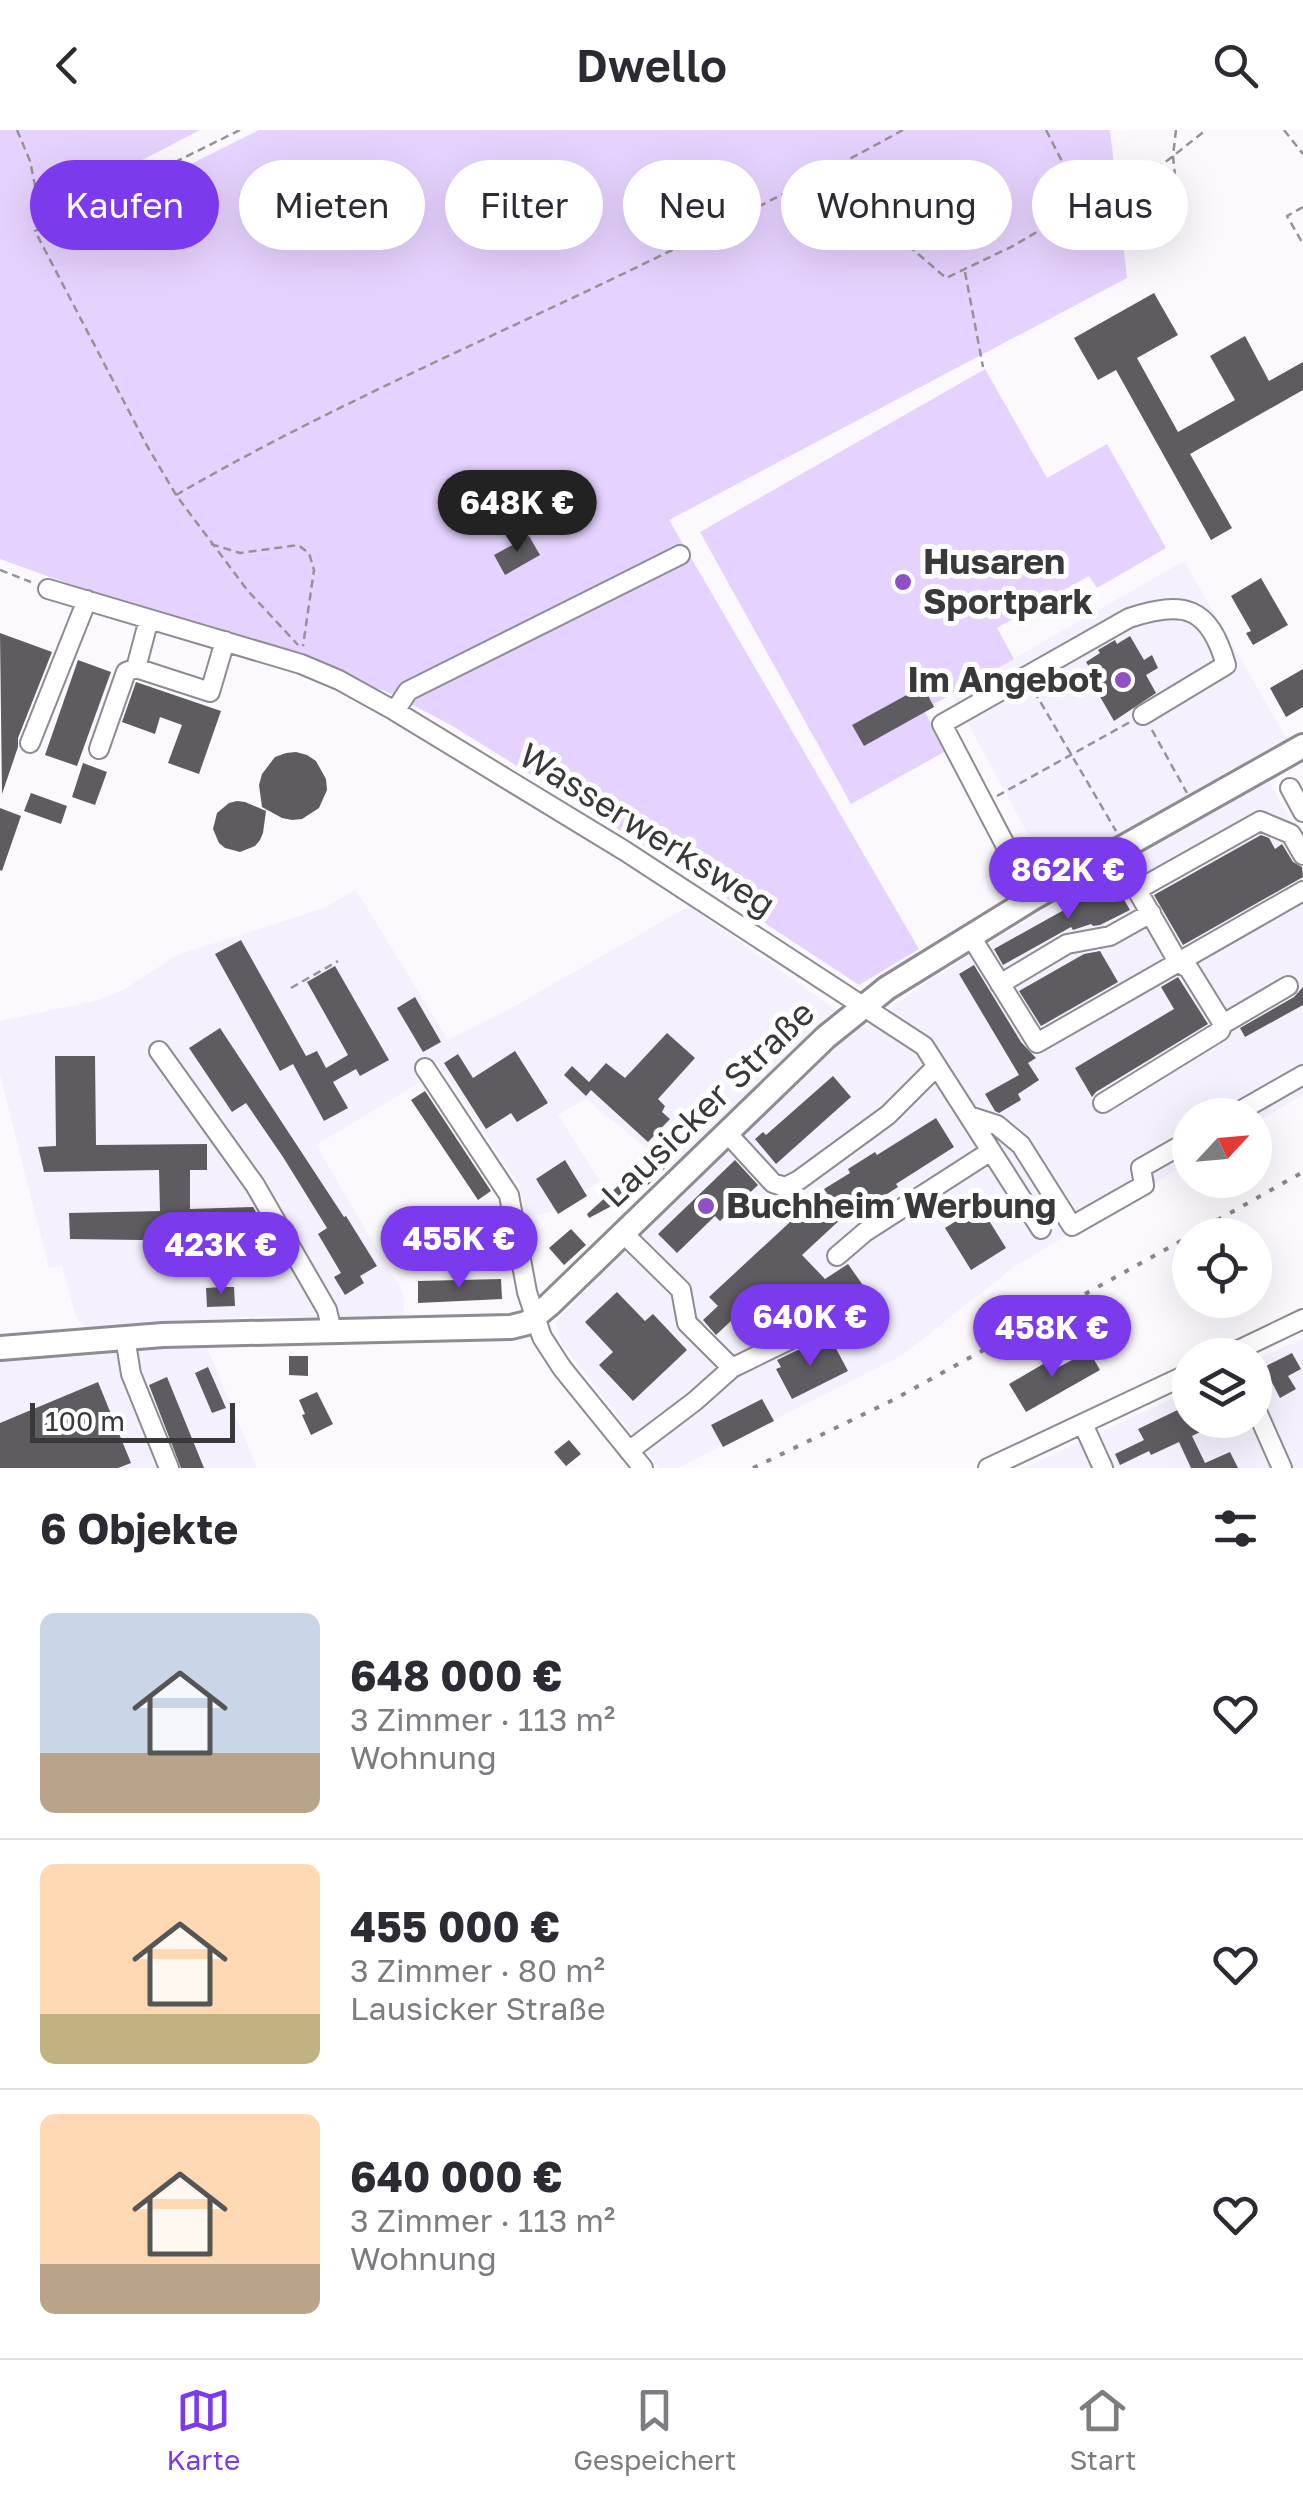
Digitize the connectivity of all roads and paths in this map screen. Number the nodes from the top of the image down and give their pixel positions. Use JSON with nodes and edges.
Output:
{"nodes":[{"id":1,"x":17,"y":130,"type":"edge"},
{"id":2,"x":240,"y":130,"type":"edge"},
{"id":3,"x":904,"y":130,"type":"edge"},
{"id":4,"x":1046,"y":130,"type":"edge"},
{"id":5,"x":1176,"y":130,"type":"edge"},
{"id":6,"x":1206,"y":130,"type":"edge"},
{"id":7,"x":1284,"y":130,"type":"edge"},
{"id":8,"x":1303,"y":154,"type":"edge"},
{"id":9,"x":1174,"y":156,"type":"junction"},
{"id":10,"x":178,"y":160,"type":"edge"},
{"id":11,"x":848,"y":160,"type":"edge"},
{"id":12,"x":1061,"y":160,"type":"edge"},
{"id":13,"x":1168,"y":160,"type":"edge"},
{"id":14,"x":1174,"y":160,"type":"edge"},
{"id":15,"x":30,"y":162,"type":"edge"},
{"id":16,"x":781,"y":195,"type":"edge"},
{"id":17,"x":1303,"y":207,"type":"edge"},
{"id":18,"x":1032,"y":235,"type":"edge"},
{"id":19,"x":1303,"y":244,"type":"edge"},
{"id":20,"x":44,"y":250,"type":"edge"},
{"id":21,"x":914,"y":250,"type":"edge"},
{"id":22,"x":965,"y":270,"type":"junction"},
{"id":23,"x":983,"y":367,"type":"dead end"},
{"id":24,"x":176,"y":495,"type":"junction"},
{"id":25,"x":210,"y":544,"type":"junction"},
{"id":26,"x":680,"y":555,"type":"dead end"},
{"id":27,"x":0,"y":570,"type":"edge"},
{"id":28,"x":48,"y":589,"type":"joint"},
{"id":29,"x":86,"y":600,"type":"junction"},
{"id":30,"x":149,"y":619,"type":"junction"},
{"id":31,"x":225,"y":641,"type":"junction"},
{"id":32,"x":136,"y":668,"type":"junction"},
{"id":33,"x":1026,"y":677,"type":"junction"},
{"id":34,"x":396,"y":711,"type":"junction"},
{"id":35,"x":1143,"y":715,"type":"junction"},
{"id":36,"x":30,"y":743,"type":"dead end"},
{"id":37,"x":1303,"y":746,"type":"edge"},
{"id":38,"x":99,"y":750,"type":"dead end"},
{"id":39,"x":1071,"y":755,"type":"junction"},
{"id":40,"x":1290,"y":788,"type":"dead end"},
{"id":41,"x":984,"y":803,"type":"junction"},
{"id":42,"x":1194,"y":807,"type":"junction"},
{"id":43,"x":1303,"y":812,"type":"edge"},
{"id":44,"x":1120,"y":849,"type":"junction"},
{"id":45,"x":1303,"y":855,"type":"edge"},
{"id":46,"x":1137,"y":890,"type":"junction"},
{"id":47,"x":1303,"y":891,"type":"edge"},
{"id":48,"x":1033,"y":898,"type":"junction"},
{"id":49,"x":1150,"y":913,"type":"junction"},
{"id":50,"x":970,"y":935,"type":"junction"},
{"id":51,"x":338,"y":961,"type":"dead end"},
{"id":52,"x":1178,"y":962,"type":"junction"},
{"id":53,"x":1000,"y":984,"type":"junction"},
{"id":54,"x":1288,"y":986,"type":"dead end"},
{"id":55,"x":291,"y":988,"type":"dead end"},
{"id":56,"x":862,"y":1007,"type":"junction"},
{"id":57,"x":1222,"y":1024,"type":"junction"},
{"id":58,"x":159,"y":1051,"type":"dead end"},
{"id":59,"x":937,"y":1066,"type":"junction"},
{"id":60,"x":425,"y":1068,"type":"dead end"},
{"id":61,"x":1303,"y":1075,"type":"edge"},
{"id":62,"x":1263,"y":1098,"type":"edge"},
{"id":63,"x":1103,"y":1103,"type":"dead end"},
{"id":64,"x":969,"y":1116,"type":"junction"},
{"id":65,"x":727,"y":1133,"type":"junction"},
{"id":66,"x":1172,"y":1150,"type":"edge"},
{"id":67,"x":991,"y":1151,"type":"junction"},
{"id":68,"x":1040,"y":1230,"type":"dead end"},
{"id":69,"x":623,"y":1233,"type":"junction"},
{"id":70,"x":836,"y":1256,"type":"dead end"},
{"id":71,"x":534,"y":1318,"type":"junction"},
{"id":72,"x":1303,"y":1319,"type":"edge"},
{"id":73,"x":818,"y":1326,"type":"dead end"},
{"id":74,"x":332,"y":1331,"type":"junction"},
{"id":75,"x":126,"y":1337,"type":"junction"},
{"id":76,"x":1264,"y":1338,"type":"edge"},
{"id":77,"x":0,"y":1348,"type":"edge"},
{"id":78,"x":732,"y":1368,"type":"junction"},
{"id":79,"x":1172,"y":1382,"type":"edge"},
{"id":80,"x":1083,"y":1424,"type":"junction"},
{"id":81,"x":1269,"y":1438,"type":"edge"},
{"id":82,"x":630,"y":1451,"type":"junction"},
{"id":83,"x":169,"y":1468,"type":"edge"},
{"id":84,"x":643,"y":1468,"type":"edge"},
{"id":85,"x":988,"y":1468,"type":"edge"},
{"id":86,"x":1103,"y":1468,"type":"edge"},
{"id":87,"x":1282,"y":1468,"type":"edge"}],
"edges":[{"from":1,"to":15,"type":"path"},
{"from":2,"to":10,"type":"path"},
{"from":3,"to":11,"type":"path"},
{"from":4,"to":12,"type":"path"},
{"from":5,"to":9,"type":"path"},
{"from":6,"to":9,"type":"path"},
{"from":7,"to":8,"type":"path"},
{"from":9,"to":13,"type":"path"},
{"from":9,"to":14,"type":"path"},
{"from":16,"to":24,"type":"path"},
{"from":17,"to":19,"type":"path"},
{"from":18,"to":22,"type":"path"},
{"from":20,"to":24,"type":"path"},
{"from":21,"to":22,"type":"path"},
{"from":22,"to":23,"type":"path"},
{"from":24,"to":25,"type":"path"},
{"from":25,"to":25,"type":"path"},
{"from":26,"to":34,"type":"street"},
{"from":27,"to":28,"type":"path"},
{"from":28,"to":29,"type":"street","name":"Wasserwerksweg"},
{"from":29,"to":30,"type":"street","name":"Wasserwerksweg"},
{"from":29,"to":36,"type":"street"},
{"from":30,"to":31,"type":"street","name":"Wasserwerksweg"},
{"from":30,"to":32,"type":"street"},
{"from":31,"to":32,"type":"street"},
{"from":31,"to":34,"type":"street","name":"Wasserwerksweg"},
{"from":32,"to":38,"type":"street"},
{"from":33,"to":35,"type":"street"},
{"from":33,"to":39,"type":"path"},
{"from":33,"to":41,"type":"street"},
{"from":34,"to":56,"type":"street","name":"Wasserwerksweg"},
{"from":35,"to":39,"type":"path"},
{"from":35,"to":42,"type":"path"},
{"from":37,"to":42,"type":"main road","name":"Lausicker Straße"},
{"from":39,"to":41,"type":"path"},
{"from":39,"to":44,"type":"path"},
{"from":40,"to":43,"type":"street"},
{"from":41,"to":48,"type":"street"},
{"from":42,"to":44,"type":"main road","name":"Lausicker Straße"},
{"from":44,"to":46,"type":"street"},
{"from":44,"to":48,"type":"main road","name":"Lausicker Straße"},
{"from":45,"to":46,"type":"street"},
{"from":46,"to":49,"type":"street"},
{"from":47,"to":52,"type":"street"},
{"from":48,"to":50,"type":"main road","name":"Lausicker Straße"},
{"from":49,"to":52,"type":"street"},
{"from":49,"to":53,"type":"street"},
{"from":50,"to":53,"type":"street"},
{"from":50,"to":56,"type":"main road","name":"Lausicker Straße"},
{"from":51,"to":55,"type":"path"},
{"from":52,"to":53,"type":"street"},
{"from":52,"to":57,"type":"street"},
{"from":54,"to":57,"type":"street"},
{"from":56,"to":59,"type":"street","name":"Wasserwerksweg"},
{"from":56,"to":65,"type":"main road","name":"Lausicker Straße"},
{"from":57,"to":63,"type":"street"},
{"from":58,"to":74,"type":"street"},
{"from":59,"to":64,"type":"street","name":"Wasserwerksweg"},
{"from":59,"to":65,"type":"street"},
{"from":60,"to":71,"type":"street"},
{"from":61,"to":62,"type":"street"},
{"from":64,"to":66,"type":"street"},
{"from":64,"to":67,"type":"street","name":"Wasserwerksweg"},
{"from":65,"to":69,"type":"main road","name":"Lausicker Straße"},
{"from":67,"to":68,"type":"street","name":"Wasserwerksweg"},
{"from":67,"to":70,"type":"street"},
{"from":69,"to":71,"type":"main road","name":"Lausicker Straße"},
{"from":69,"to":78,"type":"street"},
{"from":71,"to":74,"type":"main road"},
{"from":71,"to":82,"type":"street"},
{"from":72,"to":76,"type":"street"},
{"from":73,"to":78,"type":"street"},
{"from":74,"to":75,"type":"main road"},
{"from":75,"to":77,"type":"main road"},
{"from":75,"to":83,"type":"street"},
{"from":78,"to":82,"type":"street"},
{"from":79,"to":80,"type":"street"},
{"from":80,"to":85,"type":"street"},
{"from":80,"to":86,"type":"street"},
{"from":81,"to":87,"type":"street"},
{"from":82,"to":84,"type":"street"}]}
